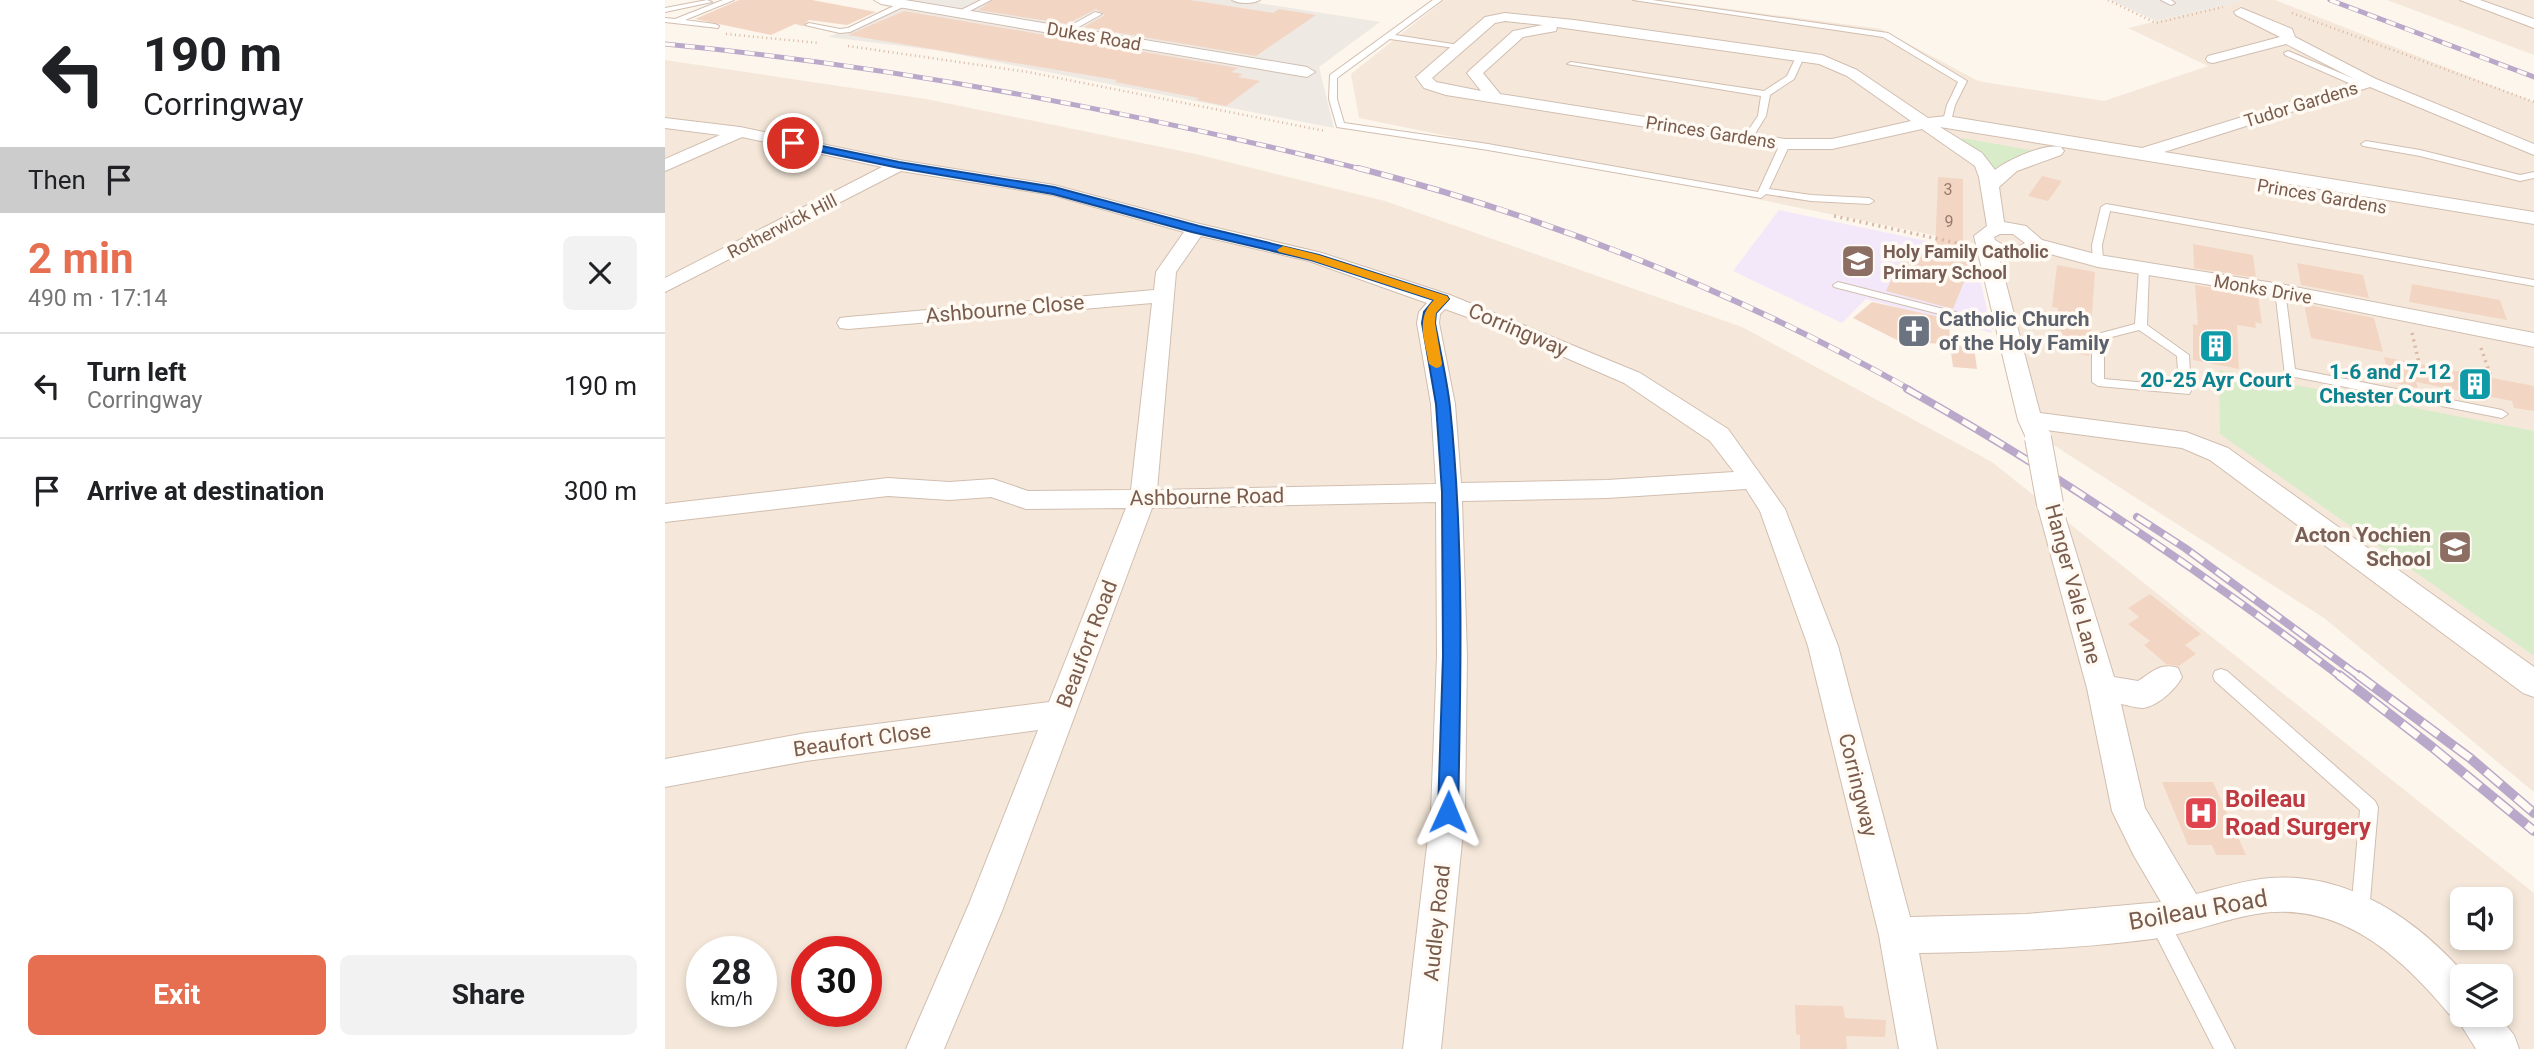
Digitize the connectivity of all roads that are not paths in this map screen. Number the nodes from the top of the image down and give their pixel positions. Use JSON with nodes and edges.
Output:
{"nodes":[{"id":1,"x":716,"y":0,"type":"edge"},
{"id":2,"x":730,"y":0,"type":"edge"},
{"id":3,"x":881,"y":0,"type":"edge"},
{"id":4,"x":987,"y":0,"type":"edge"},
{"id":5,"x":1237,"y":0,"type":"edge"},
{"id":6,"x":1256,"y":0,"type":"edge"},
{"id":7,"x":1438,"y":0,"type":"edge"},
{"id":8,"x":1637,"y":0,"type":"edge"},
{"id":9,"x":2467,"y":0,"type":"edge"},
{"id":10,"x":906,"y":3,"type":"edge"},
{"id":11,"x":665,"y":10,"type":"edge"},
{"id":12,"x":2241,"y":12,"type":"dead end"},
{"id":13,"x":960,"y":13,"type":"junction"},
{"id":14,"x":1098,"y":14,"type":"dead end"},
{"id":15,"x":665,"y":20,"type":"edge"},
{"id":16,"x":676,"y":21,"type":"junction"},
{"id":17,"x":1574,"y":23,"type":"junction"},
{"id":18,"x":2534,"y":24,"type":"edge"},
{"id":19,"x":809,"y":25,"type":"dead end"},
{"id":20,"x":715,"y":26,"type":"dead end"},
{"id":21,"x":1065,"y":31,"type":"junction"},
{"id":22,"x":1388,"y":36,"type":"junction"},
{"id":23,"x":2288,"y":46,"type":"junction"},
{"id":24,"x":1459,"y":47,"type":"junction"},
{"id":25,"x":1800,"y":57,"type":"junction"},
{"id":26,"x":2213,"y":59,"type":"dead end"},
{"id":27,"x":1571,"y":64,"type":"dead end"},
{"id":28,"x":1307,"y":72,"type":"dead end"},
{"id":29,"x":2366,"y":83,"type":"junction"},
{"id":30,"x":1766,"y":94,"type":"junction"},
{"id":31,"x":1495,"y":98,"type":"junction"},
{"id":32,"x":665,"y":123,"type":"edge"},
{"id":33,"x":1935,"y":125,"type":"junction"},
{"id":34,"x":1366,"y":129,"type":"junction"},
{"id":35,"x":740,"y":132,"type":"junction"},
{"id":36,"x":1357,"y":137,"type":"dead end"},
{"id":37,"x":1748,"y":138,"type":"junction"},
{"id":38,"x":1785,"y":144,"type":"junction"},
{"id":39,"x":2366,"y":145,"type":"dead end"},
{"id":40,"x":2534,"y":150,"type":"edge"},
{"id":41,"x":2055,"y":151,"type":"junction"},
{"id":42,"x":2142,"y":153,"type":"junction"},
{"id":43,"x":2112,"y":154,"type":"junction"},
{"id":44,"x":899,"y":165,"type":"junction"},
{"id":45,"x":665,"y":166,"type":"edge"},
{"id":46,"x":2534,"y":175,"type":"edge"},
{"id":47,"x":1994,"y":180,"type":"junction"},
{"id":48,"x":1763,"y":191,"type":"junction"},
{"id":49,"x":1869,"y":201,"type":"dead end"},
{"id":50,"x":2534,"y":218,"type":"edge"},
{"id":51,"x":1196,"y":229,"type":"junction"},
{"id":52,"x":2534,"y":231,"type":"edge"},
{"id":53,"x":1993,"y":240,"type":"junction"},
{"id":54,"x":2098,"y":261,"type":"junction"},
{"id":55,"x":2144,"y":269,"type":"junction"},
{"id":56,"x":2534,"y":283,"type":"edge"},
{"id":57,"x":1838,"y":285,"type":"dead end"},
{"id":58,"x":665,"y":286,"type":"edge"},
{"id":59,"x":2280,"y":290,"type":"junction"},
{"id":60,"x":1162,"y":296,"type":"junction"},
{"id":61,"x":1443,"y":299,"type":"junction"},
{"id":62,"x":848,"y":323,"type":"dead end"},
{"id":63,"x":2141,"y":326,"type":"junction"},
{"id":64,"x":2006,"y":328,"type":"junction"},
{"id":65,"x":2534,"y":340,"type":"edge"},
{"id":66,"x":2502,"y":414,"type":"dead end"},
{"id":67,"x":2034,"y":429,"type":"junction"},
{"id":68,"x":1753,"y":480,"type":"junction"},
{"id":69,"x":1449,"y":492,"type":"junction"},
{"id":70,"x":1143,"y":499,"type":"junction"},
{"id":71,"x":665,"y":513,"type":"edge"},
{"id":72,"x":2221,"y":676,"type":"dead end"},
{"id":73,"x":2167,"y":677,"type":"dead end"},
{"id":74,"x":2534,"y":684,"type":"edge"},
{"id":75,"x":2102,"y":688,"type":"junction"},
{"id":76,"x":1059,"y":714,"type":"junction"},
{"id":77,"x":665,"y":773,"type":"edge"},
{"id":78,"x":2360,"y":912,"type":"junction"},
{"id":79,"x":2173,"y":916,"type":"junction"},
{"id":80,"x":1897,"y":935,"type":"junction"},
{"id":81,"x":2450,"y":985,"type":"edge"},
{"id":82,"x":2483,"y":1027,"type":"edge"},
{"id":83,"x":925,"y":1049,"type":"edge"},
{"id":84,"x":1422,"y":1049,"type":"edge"},
{"id":85,"x":1918,"y":1049,"type":"edge"},
{"id":86,"x":2225,"y":1049,"type":"edge"},
{"id":87,"x":2500,"y":1049,"type":"edge"}],
"edges":[{"from":1,"to":11,"type":"lane"},
{"from":2,"to":16,"type":"lane"},
{"from":3,"to":10,"type":"street","name":"Dukes Road"},
{"from":4,"to":13,"type":"lane"},
{"from":5,"to":6,"type":"lane"},
{"from":7,"to":22,"type":"lane"},
{"from":8,"to":33,"type":"lane"},
{"from":9,"to":18,"type":"street"},
{"from":10,"to":13,"type":"street","name":"Dukes Road"},
{"from":10,"to":19,"type":"lane"},
{"from":12,"to":23,"type":"street"},
{"from":13,"to":21,"type":"street","name":"Dukes Road"},
{"from":14,"to":21,"type":"lane"},
{"from":15,"to":16,"type":"lane"},
{"from":16,"to":20,"type":"lane"},
{"from":17,"to":24,"type":"street","name":"Princes Gardens"},
{"from":17,"to":25,"type":"street","name":"Princes Gardens"},
{"from":17,"to":31,"type":"street","name":"Princes Gardens"},
{"from":21,"to":28,"type":"street","name":"Dukes Road"},
{"from":22,"to":24,"type":"lane"},
{"from":22,"to":34,"type":"lane"},
{"from":23,"to":26,"type":"street"},
{"from":23,"to":29,"type":"street"},
{"from":24,"to":31,"type":"street","name":"Princes Gardens"},
{"from":25,"to":30,"type":"lane"},
{"from":25,"to":33,"type":"street","name":"Princes Gardens"},
{"from":27,"to":30,"type":"lane"},
{"from":29,"to":40,"type":"street","name":"Tudor Gardens"},
{"from":29,"to":42,"type":"street","name":"Tudor Gardens"},
{"from":30,"to":37,"type":"lane"},
{"from":31,"to":37,"type":"street","name":"Princes Gardens"},
{"from":32,"to":35,"type":"street","name":"Corringway"},
{"from":33,"to":38,"type":"street","name":"Princes Gardens"},
{"from":33,"to":41,"type":"street","name":"Princes Gardens"},
{"from":33,"to":43,"type":"street","name":"Princes Gardens"},
{"from":33,"to":47,"type":"street","name":"Princes Gardens"},
{"from":34,"to":36,"type":"lane"},
{"from":34,"to":48,"type":"lane"},
{"from":35,"to":44,"type":"street","name":"Corringway"},
{"from":35,"to":45,"type":"street"},
{"from":37,"to":38,"type":"street","name":"Princes Gardens"},
{"from":38,"to":48,"type":"lane"},
{"from":39,"to":46,"type":"lane"},
{"from":41,"to":43,"type":"street","name":"Princes Gardens"},
{"from":41,"to":47,"type":"street","name":"Princes Gardens"},
{"from":42,"to":43,"type":"street","name":"Princes Gardens"},
{"from":42,"to":50,"type":"street","name":"Princes Gardens"},
{"from":43,"to":52,"type":"street","name":"Princes Gardens"},
{"from":44,"to":51,"type":"street","name":"Corringway"},
{"from":44,"to":58,"type":"street","name":"Rotherwick Hill"},
{"from":47,"to":53,"type":"street","name":"Hanger Vale Lane"},
{"from":48,"to":49,"type":"lane"},
{"from":51,"to":60,"type":"street","name":"Beaufort Road"},
{"from":51,"to":61,"type":"street","name":"Corringway"},
{"from":53,"to":54,"type":"street","name":"Monks Drive"},
{"from":53,"to":64,"type":"street","name":"Hanger Vale Lane"},
{"from":54,"to":55,"type":"street","name":"Monks Drive"},
{"from":54,"to":56,"type":"lane"},
{"from":55,"to":59,"type":"street","name":"Monks Drive"},
{"from":55,"to":63,"type":"lane"},
{"from":57,"to":64,"type":"lane"},
{"from":59,"to":65,"type":"street","name":"Monks Drive"},
{"from":59,"to":66,"type":"lane"},
{"from":60,"to":62,"type":"street","name":"Ashbourne Close"},
{"from":60,"to":70,"type":"street","name":"Beaufort Road"},
{"from":61,"to":68,"type":"street","name":"Corringway"},
{"from":61,"to":69,"type":"street","name":"Audley Road"},
{"from":63,"to":63,"type":"lane"},
{"from":64,"to":67,"type":"street","name":"Hanger Vale Lane"},
{"from":67,"to":74,"type":"street"},
{"from":67,"to":75,"type":"street","name":"Hanger Vale Lane","bridge":true},
{"from":68,"to":69,"type":"street","name":"Ashbourne Road"},
{"from":68,"to":80,"type":"street","name":"Corringway"},
{"from":69,"to":70,"type":"street","name":"Ashbourne Road"},
{"from":69,"to":84,"type":"street","name":"Audley Road"},
{"from":70,"to":71,"type":"street","name":"Ashbourne Road"},
{"from":70,"to":76,"type":"street","name":"Beaufort Road"},
{"from":72,"to":78,"type":"lane"},
{"from":73,"to":75,"type":"street"},
{"from":75,"to":79,"type":"street","name":"Hanger Vale Lane"},
{"from":76,"to":77,"type":"street","name":"Beaufort Close"},
{"from":76,"to":83,"type":"street","name":"Beaufort Road"},
{"from":78,"to":79,"type":"street","name":"Boileau Road"},
{"from":78,"to":81,"type":"street","name":"Boileau Road"},
{"from":79,"to":80,"type":"street","name":"Boileau Road"},
{"from":79,"to":86,"type":"lane","name":"Hanger Vale Lane"},
{"from":80,"to":85,"type":"street","name":"Corringway"},
{"from":82,"to":87,"type":"street"}]}
